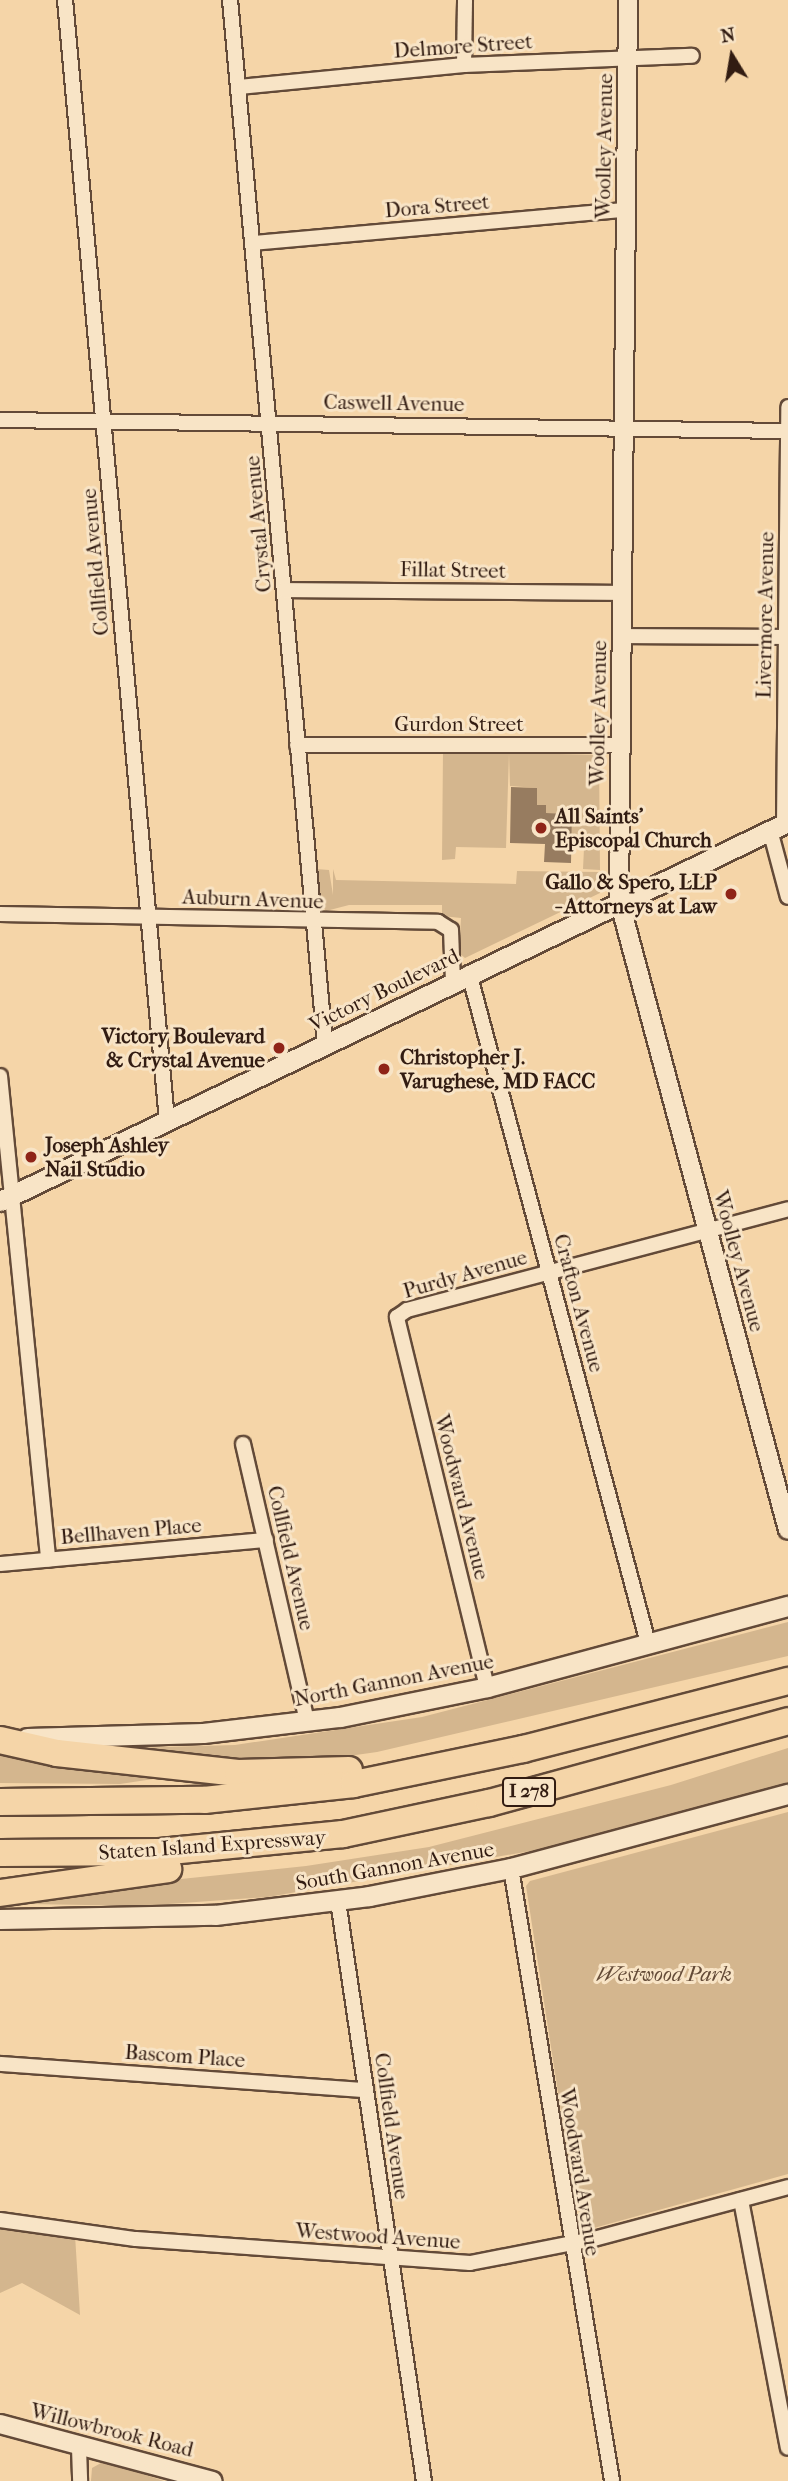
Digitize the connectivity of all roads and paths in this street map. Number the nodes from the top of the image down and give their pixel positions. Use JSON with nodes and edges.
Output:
{"nodes":[{"id":1,"x":65,"y":0,"type":"edge"},
{"id":2,"x":230,"y":0,"type":"edge"},
{"id":3,"x":465,"y":0,"type":"edge"},
{"id":4,"x":628,"y":0,"type":"edge"},
{"id":5,"x":627,"y":56,"type":"junction"},
{"id":6,"x":692,"y":56,"type":"dead end"},
{"id":7,"x":464,"y":65,"type":"junction"},
{"id":8,"x":239,"y":86,"type":"junction"},
{"id":9,"x":626,"y":210,"type":"junction"},
{"id":10,"x":253,"y":243,"type":"junction"},
{"id":11,"x":788,"y":407,"type":"edge"},
{"id":12,"x":0,"y":420,"type":"edge"},
{"id":13,"x":104,"y":421,"type":"junction"},
{"id":14,"x":270,"y":423,"type":"junction"},
{"id":15,"x":624,"y":428,"type":"junction"},
{"id":16,"x":788,"y":430,"type":"edge"},
{"id":17,"x":284,"y":590,"type":"junction"},
{"id":18,"x":622,"y":593,"type":"junction"},
{"id":19,"x":621,"y":636,"type":"junction"},
{"id":20,"x":786,"y":638,"type":"junction"},
{"id":21,"x":620,"y":745,"type":"junction"},
{"id":22,"x":297,"y":746,"type":"junction"},
{"id":23,"x":781,"y":825,"type":"edge"},
{"id":24,"x":788,"y":897,"type":"edge"},
{"id":25,"x":619,"y":900,"type":"junction"},
{"id":26,"x":0,"y":915,"type":"edge"},
{"id":27,"x":148,"y":917,"type":"junction"},
{"id":28,"x":312,"y":923,"type":"junction"},
{"id":29,"x":461,"y":977,"type":"junction"},
{"id":30,"x":324,"y":1044,"type":"junction"},
{"id":31,"x":0,"y":1076,"type":"edge"},
{"id":32,"x":167,"y":1120,"type":"junction"},
{"id":33,"x":6,"y":1198,"type":"edge"},
{"id":34,"x":788,"y":1209,"type":"edge"},
{"id":35,"x":708,"y":1230,"type":"junction"},
{"id":36,"x":549,"y":1272,"type":"junction"},
{"id":37,"x":397,"y":1317,"type":"joint"},
{"id":38,"x":243,"y":1444,"type":"dead end"},
{"id":39,"x":788,"y":1530,"type":"edge"},
{"id":40,"x":266,"y":1540,"type":"junction"},
{"id":41,"x":48,"y":1560,"type":"junction"},
{"id":42,"x":0,"y":1564,"type":"edge"},
{"id":43,"x":788,"y":1606,"type":"edge"},
{"id":44,"x":648,"y":1643,"type":"junction"},
{"id":45,"x":788,"y":1681,"type":"edge"},
{"id":46,"x":487,"y":1687,"type":"junction"},
{"id":47,"x":788,"y":1721,"type":"edge"},
{"id":48,"x":307,"y":1722,"type":"junction"},
{"id":49,"x":0,"y":1739,"type":"edge"},
{"id":50,"x":435,"y":1769,"type":"junction"},
{"id":51,"x":788,"y":1794,"type":"edge"},
{"id":52,"x":0,"y":1802,"type":"edge"},
{"id":53,"x":288,"y":1843,"type":"junction"},
{"id":54,"x":0,"y":1853,"type":"edge"},
{"id":55,"x":511,"y":1868,"type":"junction"},
{"id":56,"x":0,"y":1893,"type":"edge"},
{"id":57,"x":338,"y":1901,"type":"junction"},
{"id":58,"x":0,"y":1919,"type":"edge"},
{"id":59,"x":0,"y":2064,"type":"edge"},
{"id":60,"x":366,"y":2090,"type":"junction"},
{"id":61,"x":788,"y":2187,"type":"edge"},
{"id":62,"x":741,"y":2200,"type":"junction"},
{"id":63,"x":0,"y":2220,"type":"edge"},
{"id":64,"x":570,"y":2242,"type":"junction"},
{"id":65,"x":390,"y":2258,"type":"junction"},
{"id":66,"x":0,"y":2424,"type":"edge"},
{"id":67,"x":788,"y":2445,"type":"edge"},
{"id":68,"x":79,"y":2448,"type":"junction"},
{"id":69,"x":80,"y":2481,"type":"edge"},
{"id":70,"x":213,"y":2481,"type":"edge"},
{"id":71,"x":424,"y":2481,"type":"edge"},
{"id":72,"x":612,"y":2481,"type":"edge"}],
"edges":[{"from":1,"to":13,"type":"street","name":"Collfield Avenue"},
{"from":2,"to":8,"type":"street","name":"Crystal Avenue"},
{"from":3,"to":7,"type":"street"},
{"from":4,"to":5,"type":"street","name":"Woolley Avenue"},
{"from":5,"to":6,"type":"street","name":"Delmore Street"},
{"from":5,"to":7,"type":"street","name":"Delmore Street"},
{"from":5,"to":9,"type":"street","name":"Woolley Avenue"},
{"from":7,"to":8,"type":"street","name":"Delmore Street"},
{"from":8,"to":10,"type":"street","name":"Crystal Avenue"},
{"from":9,"to":10,"type":"street","name":"Dora Street"},
{"from":9,"to":15,"type":"street","name":"Woolley Avenue"},
{"from":10,"to":14,"type":"street","name":"Crystal Avenue"},
{"from":11,"to":16,"type":"street","name":"Livermore Avenue"},
{"from":12,"to":13,"type":"street","name":"Caswell Avenue"},
{"from":13,"to":14,"type":"street","name":"Caswell Avenue"},
{"from":13,"to":27,"type":"street","name":"Collfield Avenue"},
{"from":14,"to":15,"type":"street","name":"Caswell Avenue"},
{"from":14,"to":17,"type":"street","name":"Crystal Avenue"},
{"from":15,"to":16,"type":"street","name":"Caswell Avenue"},
{"from":15,"to":18,"type":"street","name":"Woolley Avenue"},
{"from":16,"to":20,"type":"street","name":"Livermore Avenue"},
{"from":17,"to":18,"type":"street","name":"Fillat Street"},
{"from":17,"to":22,"type":"street","name":"Crystal Avenue"},
{"from":18,"to":19,"type":"street","name":"Woolley Avenue"},
{"from":19,"to":20,"type":"street"},
{"from":19,"to":21,"type":"street","name":"Woolley Avenue"},
{"from":20,"to":23,"type":"street","name":"Livermore Avenue"},
{"from":21,"to":22,"type":"street","name":"Gurdon Street"},
{"from":21,"to":25,"type":"street","name":"Woolley Avenue"},
{"from":22,"to":28,"type":"street","name":"Crystal Avenue"},
{"from":23,"to":24,"type":"street","name":"Livermore Avenue"},
{"from":23,"to":25,"type":"main road","name":"Victory Boulevard"},
{"from":25,"to":29,"type":"main road","name":"Victory Boulevard"},
{"from":25,"to":35,"type":"street","name":"Woolley Avenue"},
{"from":26,"to":27,"type":"street","name":"Auburn Avenue"},
{"from":27,"to":28,"type":"street","name":"Auburn Avenue"},
{"from":27,"to":32,"type":"street","name":"Collfield Avenue"},
{"from":28,"to":29,"type":"street","name":"Auburn Avenue"},
{"from":28,"to":30,"type":"street","name":"Crystal Avenue"},
{"from":29,"to":30,"type":"main road","name":"Victory Boulevard"},
{"from":29,"to":36,"type":"street","name":"Crafton Avenue"},
{"from":30,"to":32,"type":"main road","name":"Victory Boulevard"},
{"from":31,"to":33,"type":"street"},
{"from":32,"to":33,"type":"main road","name":"Victory Boulevard"},
{"from":33,"to":41,"type":"street"},
{"from":34,"to":35,"type":"street","name":"Purdy Avenue"},
{"from":35,"to":36,"type":"street","name":"Purdy Avenue"},
{"from":35,"to":39,"type":"street","name":"Woolley Avenue"},
{"from":36,"to":37,"type":"street","name":"Purdy Avenue"},
{"from":36,"to":44,"type":"street","name":"Crafton Avenue"},
{"from":37,"to":46,"type":"street","name":"Woodward Avenue"},
{"from":38,"to":40,"type":"street","name":"Collfield Avenue"},
{"from":40,"to":41,"type":"street","name":"Bellhaven Place"},
{"from":40,"to":48,"type":"street","name":"Collfield Avenue"},
{"from":41,"to":42,"type":"street","name":"Bellhaven Place"},
{"from":43,"to":44,"type":"main road","name":"North Gannon Avenue"},
{"from":44,"to":46,"type":"main road","name":"North Gannon Avenue"},
{"from":45,"to":50,"type":"highway","number":"I 278"},
{"from":46,"to":48,"type":"main road","name":"North Gannon Avenue"},
{"from":47,"to":53,"type":"highway","name":"Staten Island Expressway","number":"I 278"},
{"from":48,"to":49,"type":"main road","name":"North Gannon Avenue"},
{"from":49,"to":50,"type":"highway"},
{"from":50,"to":52,"type":"highway","number":"I 278"},
{"from":51,"to":55,"type":"main road","name":"South Gannon Avenue"},
{"from":53,"to":54,"type":"highway","name":"Staten Island Expressway","number":"I 278"},
{"from":53,"to":56,"type":"highway"},
{"from":55,"to":57,"type":"main road","name":"South Gannon Avenue"},
{"from":55,"to":64,"type":"street","name":"Woodward Avenue"},
{"from":57,"to":58,"type":"main road","name":"South Gannon Avenue"},
{"from":57,"to":60,"type":"street","name":"Collfield Avenue"},
{"from":59,"to":60,"type":"street","name":"Bascom Place"},
{"from":60,"to":65,"type":"street","name":"Collfield Avenue"},
{"from":61,"to":62,"type":"street","name":"Westwood Avenue"},
{"from":62,"to":64,"type":"street","name":"Westwood Avenue"},
{"from":62,"to":67,"type":"street"},
{"from":63,"to":65,"type":"street","name":"Westwood Avenue"},
{"from":64,"to":65,"type":"street","name":"Westwood Avenue"},
{"from":64,"to":72,"type":"street","name":"Woodward Avenue"},
{"from":65,"to":71,"type":"street","name":"Collfield Avenue"},
{"from":66,"to":68,"type":"street","name":"Willowbrook Road"},
{"from":68,"to":69,"type":"street"},
{"from":68,"to":70,"type":"street","name":"Willowbrook Road"}]}
